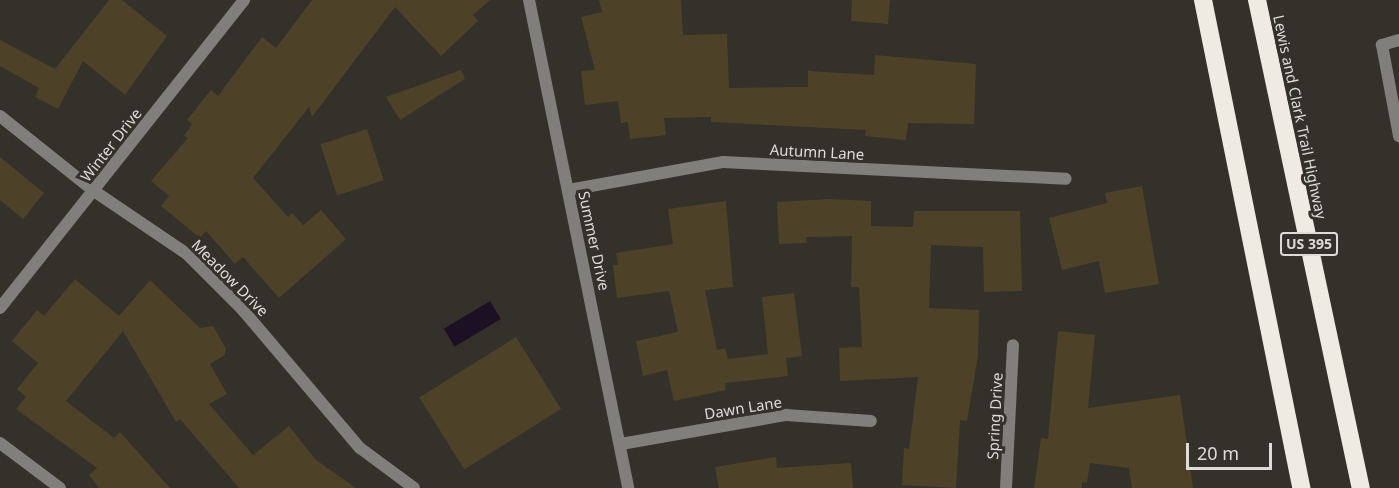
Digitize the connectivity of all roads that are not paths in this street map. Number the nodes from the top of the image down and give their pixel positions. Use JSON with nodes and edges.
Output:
{"nodes":[{"id":1,"x":244,"y":0,"type":"edge"},
{"id":2,"x":529,"y":0,"type":"edge"},
{"id":3,"x":1203,"y":0,"type":"edge"},
{"id":4,"x":1257,"y":0,"type":"edge"},
{"id":5,"x":1399,"y":40,"type":"edge"},
{"id":6,"x":0,"y":116,"type":"edge"},
{"id":7,"x":1399,"y":136,"type":"edge"},
{"id":8,"x":1066,"y":179,"type":"dead end"},
{"id":9,"x":94,"y":190,"type":"junction"},
{"id":10,"x":569,"y":190,"type":"junction"},
{"id":11,"x":0,"y":308,"type":"edge"},
{"id":12,"x":1013,"y":345,"type":"dead end"},
{"id":13,"x":871,"y":421,"type":"dead end"},
{"id":14,"x":0,"y":443,"type":"edge"},
{"id":15,"x":621,"y":444,"type":"junction"},
{"id":16,"x":60,"y":488,"type":"edge"},
{"id":17,"x":414,"y":488,"type":"edge"},
{"id":18,"x":628,"y":488,"type":"edge"},
{"id":19,"x":1006,"y":488,"type":"edge"},
{"id":20,"x":1301,"y":488,"type":"edge"},
{"id":21,"x":1361,"y":488,"type":"edge"}],
"edges":[{"from":1,"to":9,"type":"street","name":"Winter Drive"},
{"from":2,"to":10,"type":"street","name":"Summer Drive"},
{"from":3,"to":20,"type":"highway"},
{"from":4,"to":21,"type":"highway","name":"Lewis and Clark Trail Highway","number":"US 395"},
{"from":5,"to":7,"type":"street"},
{"from":6,"to":9,"type":"street","name":"Meadow Drive"},
{"from":8,"to":10,"type":"street","name":"Autumn Lane"},
{"from":9,"to":11,"type":"street","name":"Winter Drive"},
{"from":9,"to":17,"type":"street","name":"Meadow Drive"},
{"from":10,"to":15,"type":"street","name":"Summer Drive"},
{"from":12,"to":19,"type":"street","name":"Spring Drive"},
{"from":13,"to":15,"type":"street","name":"Dawn Lane"},
{"from":14,"to":16,"type":"street"},
{"from":15,"to":18,"type":"street","name":"Summer Drive"}]}
